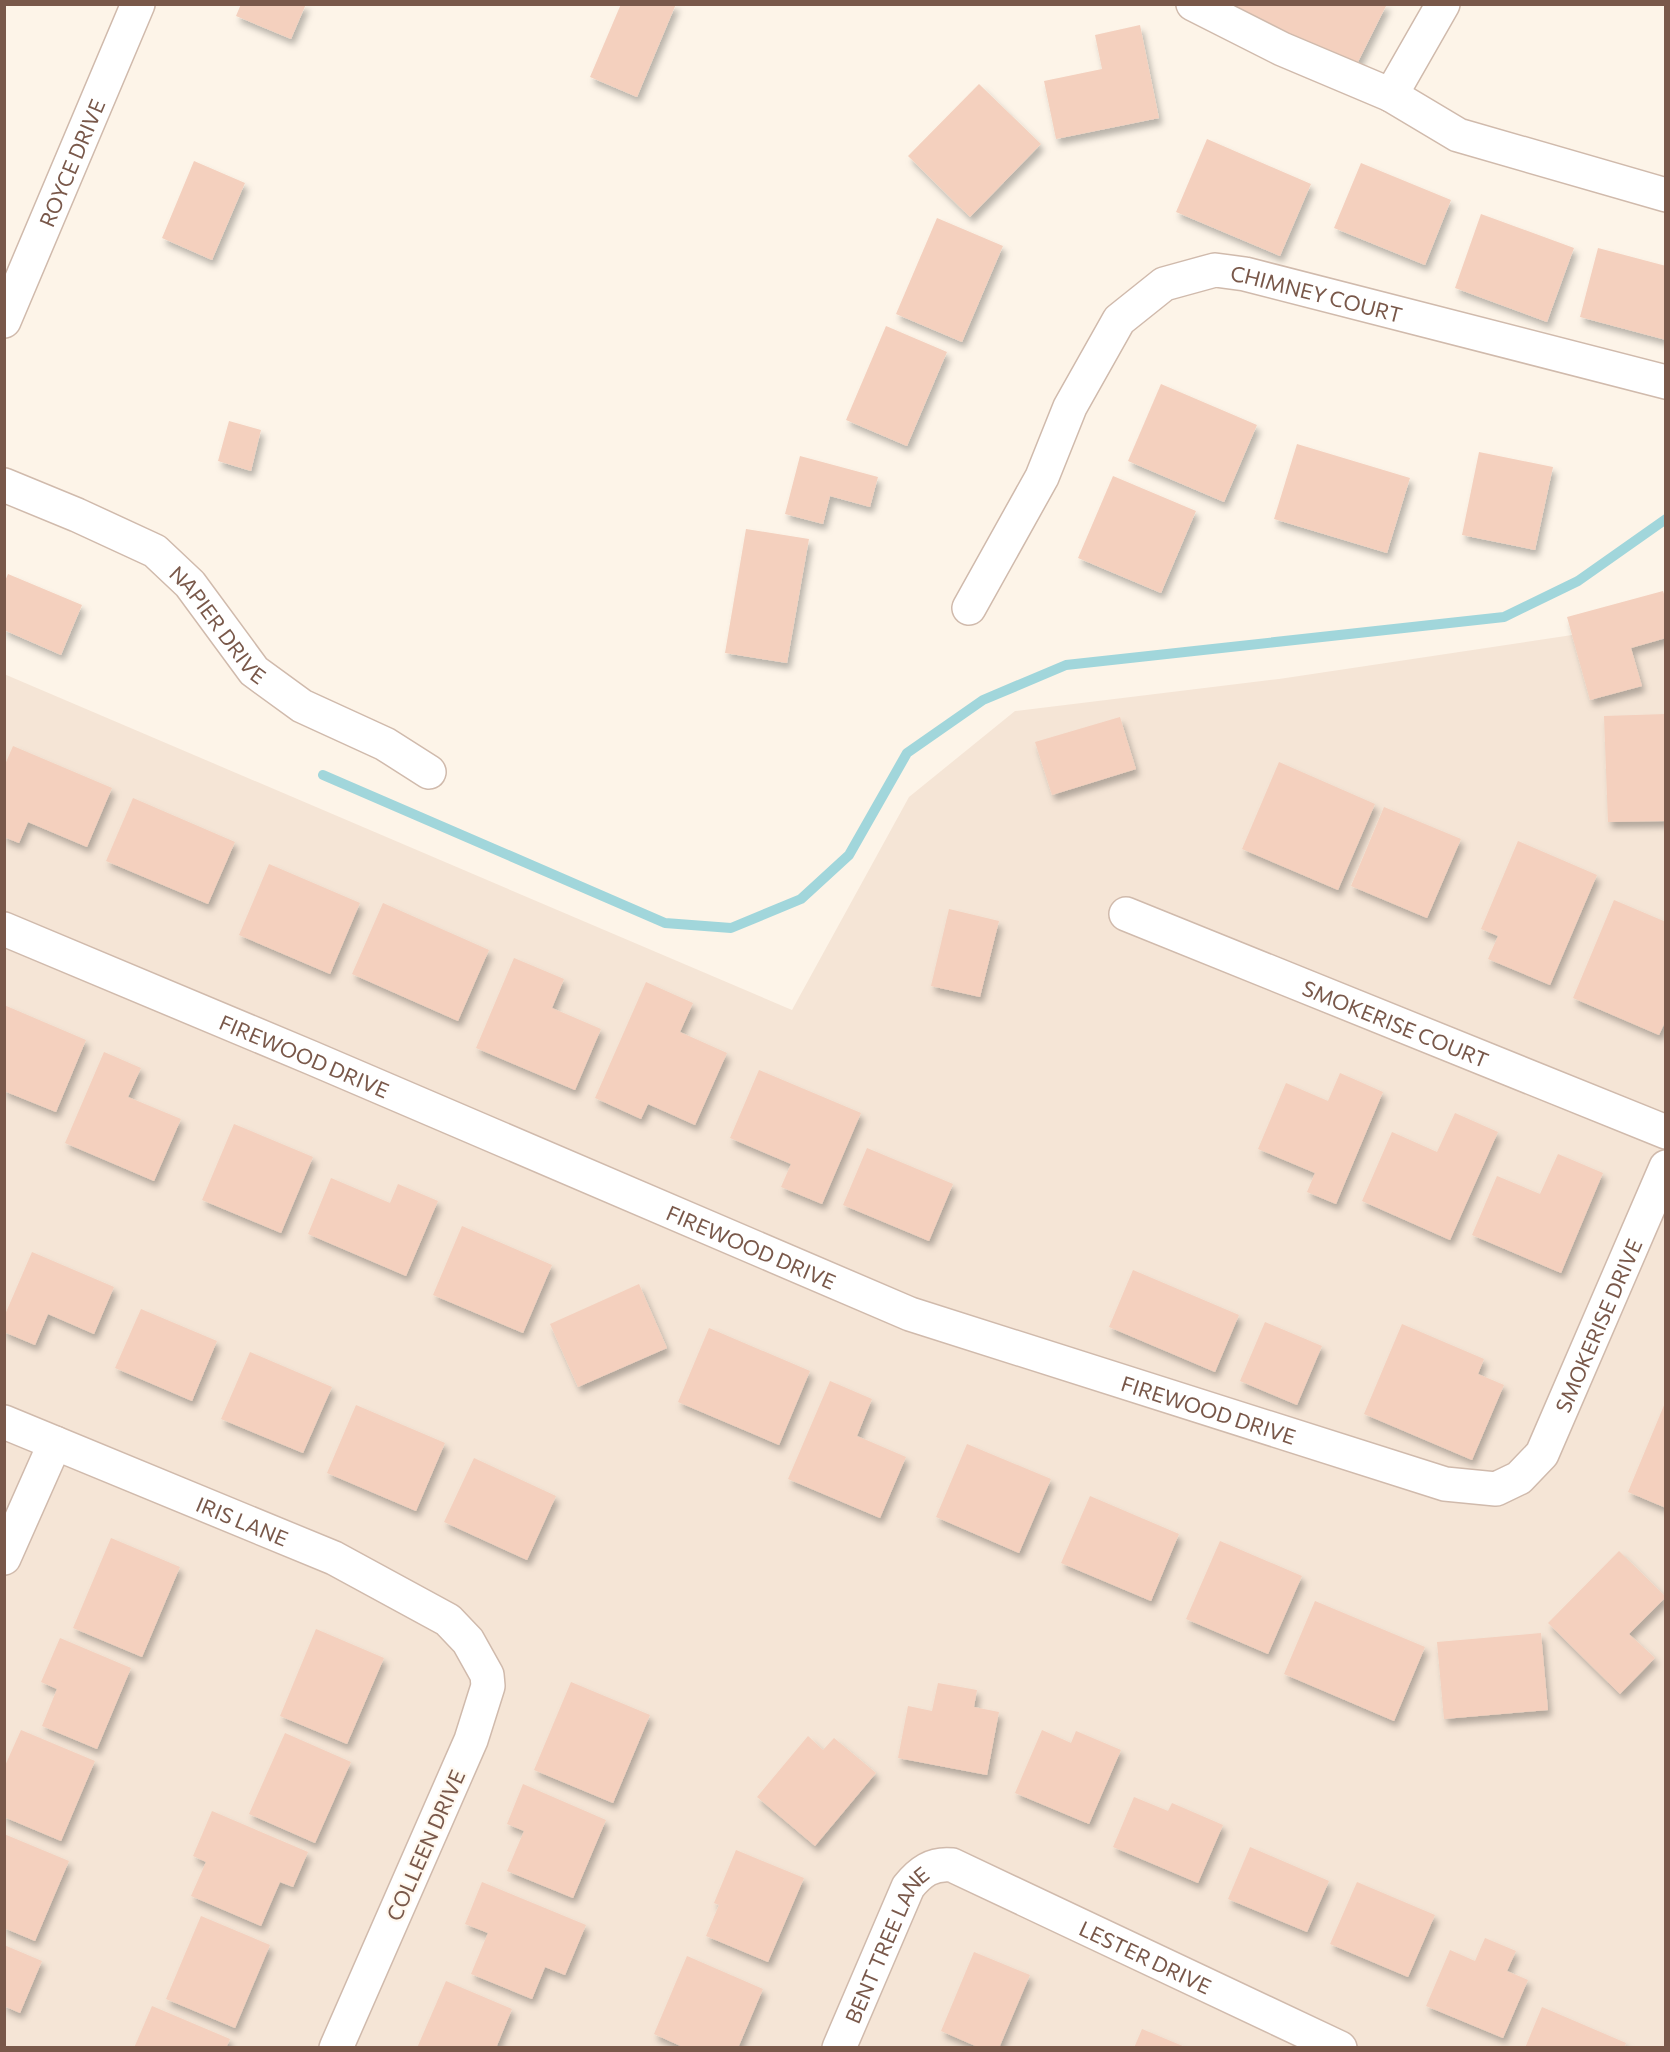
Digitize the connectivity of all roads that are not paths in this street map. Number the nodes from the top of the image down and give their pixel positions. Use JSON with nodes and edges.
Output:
{"nodes":[{"id":1,"x":138,"y":4,"type":"edge"},
{"id":2,"x":1193,"y":4,"type":"edge"},
{"id":3,"x":1443,"y":4,"type":"edge"},
{"id":4,"x":1391,"y":95,"type":"junction"},
{"id":5,"x":1665,"y":195,"type":"edge"},
{"id":6,"x":4,"y":321,"type":"edge"},
{"id":7,"x":1665,"y":382,"type":"edge"},
{"id":8,"x":4,"y":485,"type":"edge"},
{"id":9,"x":969,"y":608,"type":"dead end"},
{"id":10,"x":429,"y":772,"type":"dead end"},
{"id":11,"x":1126,"y":914,"type":"dead end"},
{"id":12,"x":4,"y":929,"type":"edge"},
{"id":13,"x":1665,"y":1132,"type":"edge"},
{"id":14,"x":1665,"y":1167,"type":"edge"},
{"id":15,"x":4,"y":1422,"type":"edge"},
{"id":16,"x":55,"y":1443,"type":"junction"},
{"id":17,"x":1519,"y":1478,"type":"joint"},
{"id":18,"x":4,"y":1558,"type":"edge"},
{"id":19,"x":468,"y":1641,"type":"joint"},
{"id":20,"x":952,"y":1865,"type":"joint"},
{"id":21,"x":1333,"y":2046,"type":"edge"},
{"id":22,"x":336,"y":2048,"type":"edge"},
{"id":23,"x":839,"y":2048,"type":"edge"}],
"edges":[{"from":1,"to":6,"type":"street","name":"ROYCE DRIVE"},
{"from":2,"to":4,"type":"street"},
{"from":3,"to":4,"type":"street"},
{"from":4,"to":5,"type":"street"},
{"from":7,"to":9,"type":"street","name":"CHIMNEY COURT"},
{"from":8,"to":10,"type":"street","name":"NAPIER DRIVE"},
{"from":11,"to":13,"type":"street","name":"SMOKERISE COURT"},
{"from":12,"to":17,"type":"street","name":"FIREWOOD DRIVE"},
{"from":14,"to":17,"type":"street","name":"SMOKERISE DRIVE"},
{"from":15,"to":16,"type":"street","name":"IRIS LANE"},
{"from":16,"to":18,"type":"street"},
{"from":16,"to":19,"type":"street","name":"IRIS LANE"},
{"from":19,"to":22,"type":"street","name":"COLLEEN DRIVE"},
{"from":20,"to":21,"type":"street","name":"LESTER DRIVE"},
{"from":20,"to":23,"type":"street","name":"BENT TREE LANE"}]}
